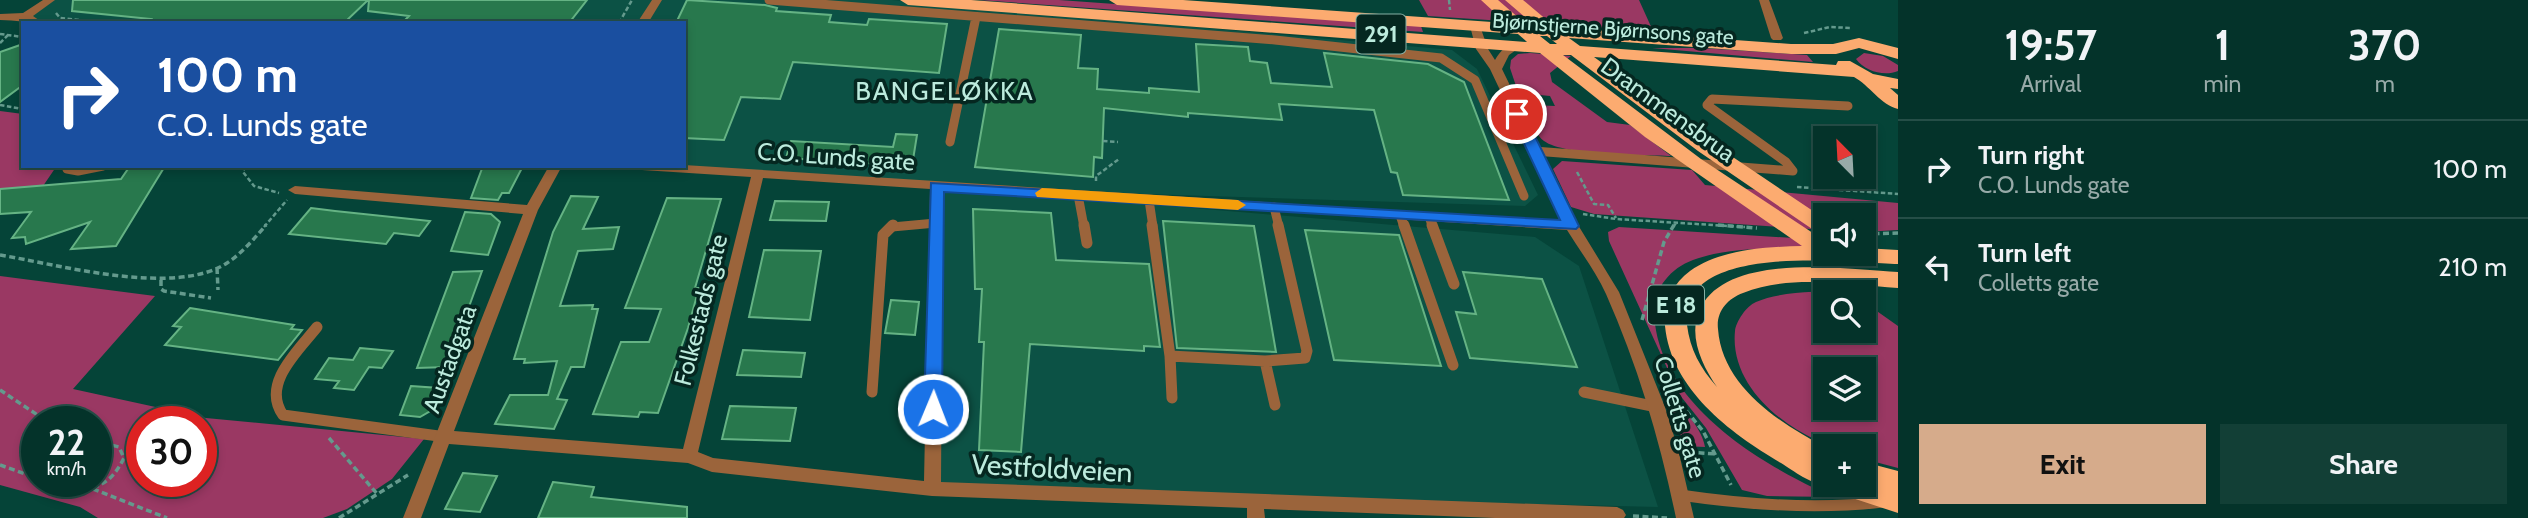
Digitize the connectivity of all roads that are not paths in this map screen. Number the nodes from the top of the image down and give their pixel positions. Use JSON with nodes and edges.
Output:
{"nodes":[{"id":1,"x":50,"y":0,"type":"edge"},
{"id":2,"x":657,"y":0,"type":"edge"},
{"id":3,"x":769,"y":0,"type":"edge"},
{"id":4,"x":908,"y":0,"type":"edge"},
{"id":5,"x":1116,"y":0,"type":"edge"},
{"id":6,"x":1489,"y":0,"type":"edge"},
{"id":7,"x":1514,"y":0,"type":"edge"},
{"id":8,"x":1764,"y":0,"type":"edge"},
{"id":9,"x":26,"y":16,"type":"junction"},
{"id":10,"x":0,"y":17,"type":"edge"},
{"id":11,"x":976,"y":17,"type":"junction"},
{"id":12,"x":35,"y":21,"type":"edge"},
{"id":13,"x":643,"y":21,"type":"edge"},
{"id":14,"x":1477,"y":34,"type":"junction"},
{"id":15,"x":1777,"y":38,"type":"dead end"},
{"id":16,"x":1517,"y":45,"type":"junction"},
{"id":17,"x":1836,"y":49,"type":"junction"},
{"id":18,"x":1898,"y":54,"type":"edge"},
{"id":19,"x":1496,"y":69,"type":"junction"},
{"id":20,"x":1861,"y":75,"type":"junction"},
{"id":21,"x":1898,"y":84,"type":"edge"},
{"id":22,"x":1898,"y":104,"type":"edge"},
{"id":23,"x":1848,"y":106,"type":"dead end"},
{"id":24,"x":950,"y":142,"type":"dead end"},
{"id":25,"x":1534,"y":150,"type":"junction"},
{"id":26,"x":67,"y":168,"type":"edge"},
{"id":27,"x":93,"y":168,"type":"edge"},
{"id":28,"x":555,"y":168,"type":"edge"},
{"id":29,"x":671,"y":168,"type":"edge"},
{"id":30,"x":758,"y":174,"type":"junction"},
{"id":31,"x":937,"y":187,"type":"junction"},
{"id":32,"x":289,"y":192,"type":"road end"},
{"id":33,"x":1078,"y":195,"type":"junction"},
{"id":34,"x":1524,"y":196,"type":"dead end"},
{"id":35,"x":1149,"y":200,"type":"junction"},
{"id":36,"x":1274,"y":207,"type":"junction"},
{"id":37,"x":531,"y":210,"type":"junction"},
{"id":38,"x":1400,"y":215,"type":"junction"},
{"id":39,"x":1429,"y":217,"type":"junction"},
{"id":40,"x":1572,"y":219,"type":"junction"},
{"id":41,"x":1813,"y":220,"type":"edge"},
{"id":42,"x":936,"y":223,"type":"junction"},
{"id":43,"x":1087,"y":243,"type":"dead end"},
{"id":44,"x":1813,"y":243,"type":"edge"},
{"id":45,"x":1898,"y":257,"type":"edge"},
{"id":46,"x":1876,"y":259,"type":"edge"},
{"id":47,"x":1849,"y":266,"type":"edge"},
{"id":48,"x":1898,"y":273,"type":"edge"},
{"id":49,"x":1898,"y":280,"type":"edge"},
{"id":50,"x":1454,"y":284,"type":"dead end"},
{"id":51,"x":1898,"y":297,"type":"edge"},
{"id":52,"x":317,"y":327,"type":"dead end"},
{"id":53,"x":1170,"y":356,"type":"junction"},
{"id":54,"x":1265,"y":361,"type":"junction"},
{"id":55,"x":1453,"y":365,"type":"dead end"},
{"id":56,"x":872,"y":392,"type":"dead end"},
{"id":57,"x":1584,"y":393,"type":"dead end"},
{"id":58,"x":1172,"y":398,"type":"dead end"},
{"id":59,"x":1275,"y":405,"type":"dead end"},
{"id":60,"x":1657,"y":407,"type":"junction"},
{"id":61,"x":446,"y":437,"type":"junction"},
{"id":62,"x":1813,"y":451,"type":"edge"},
{"id":63,"x":689,"y":456,"type":"junction"},
{"id":64,"x":1813,"y":469,"type":"edge"},
{"id":65,"x":1876,"y":481,"type":"edge"},
{"id":66,"x":932,"y":489,"type":"junction"},
{"id":67,"x":1876,"y":491,"type":"edge"},
{"id":68,"x":1680,"y":495,"type":"junction"},
{"id":69,"x":1896,"y":495,"type":"edge"},
{"id":70,"x":1256,"y":511,"type":"edge"},
{"id":71,"x":1617,"y":515,"type":"road end"},
{"id":72,"x":412,"y":518,"type":"edge"},
{"id":73,"x":1685,"y":518,"type":"edge"}],
"edges":[{"from":1,"to":9,"type":"street"},
{"from":2,"to":13,"type":"street"},
{"from":3,"to":11,"type":"lane"},
{"from":4,"to":14,"type":"highway","name":"Bjørnstjerne Bjørnsons gate","number":"291"},
{"from":5,"to":14,"type":"highway","name":"Bjørnstjerne Bjørnsons gate","number":"291"},
{"from":6,"to":44,"type":"highway","name":"Drammensbrua"},
{"from":7,"to":41,"type":"highway","name":"Drammensbrua"},
{"from":8,"to":15,"type":"street"},
{"from":9,"to":10,"type":"street"},
{"from":9,"to":12,"type":"street"},
{"from":11,"to":24,"type":"lane"},
{"from":11,"to":34,"type":"lane"},
{"from":14,"to":16,"type":"highway","name":"Bjørnstjerne Bjørnsons gate","number":"291"},
{"from":14,"to":17,"type":"highway","name":"Bjørnstjerne Bjørnsons gate","number":"291"},
{"from":14,"to":19,"type":"street","name":"Colletts gate"},
{"from":16,"to":19,"type":"street"},
{"from":16,"to":20,"type":"highway","name":"Bjørnstjerne Bjørnsons gate","number":"291"},
{"from":17,"to":18,"type":"highway","number":"291"},
{"from":17,"to":20,"type":"highway"},
{"from":19,"to":25,"type":"street","name":"Colletts gate"},
{"from":20,"to":21,"type":"highway","number":"291"},
{"from":20,"to":22,"type":"highway"},
{"from":23,"to":25,"type":"lane"},
{"from":25,"to":40,"type":"street","name":"Colletts gate"},
{"from":26,"to":27,"type":"lane"},
{"from":28,"to":37,"type":"street","name":"Austadgata"},
{"from":29,"to":30,"type":"street","name":"C.O. Lunds gate"},
{"from":30,"to":31,"type":"street","name":"C.O. Lunds gate"},
{"from":30,"to":63,"type":"street","name":"Folkestads gate"},
{"from":31,"to":33,"type":"street","name":"C.O. Lunds gate"},
{"from":31,"to":42,"type":"street"},
{"from":32,"to":37,"type":"street"},
{"from":33,"to":35,"type":"street","name":"C.O. Lunds gate"},
{"from":33,"to":43,"type":"lane"},
{"from":35,"to":36,"type":"street","name":"C.O. Lunds gate"},
{"from":35,"to":53,"type":"lane"},
{"from":36,"to":38,"type":"street","name":"C.O. Lunds gate"},
{"from":36,"to":54,"type":"lane"},
{"from":37,"to":61,"type":"street","name":"Austadgata"},
{"from":38,"to":39,"type":"street","name":"C.O. Lunds gate"},
{"from":38,"to":55,"type":"lane"},
{"from":39,"to":40,"type":"street","name":"C.O. Lunds gate"},
{"from":39,"to":50,"type":"lane"},
{"from":40,"to":60,"type":"street","name":"Colletts gate"},
{"from":42,"to":56,"type":"lane"},
{"from":42,"to":66,"type":"street"},
{"from":45,"to":64,"type":"highway","number":"E 18"},
{"from":46,"to":48,"type":"highway"},
{"from":47,"to":51,"type":"highway"},
{"from":49,"to":62,"type":"highway","number":"E 18"},
{"from":52,"to":61,"type":"lane","name":"Austadgata"},
{"from":53,"to":54,"type":"lane"},
{"from":53,"to":58,"type":"lane"},
{"from":54,"to":59,"type":"lane"},
{"from":57,"to":60,"type":"lane"},
{"from":60,"to":68,"type":"street","name":"Colletts gate"},
{"from":61,"to":63,"type":"street","name":"Vestfoldveien"},
{"from":61,"to":72,"type":"street"},
{"from":63,"to":66,"type":"street","name":"Vestfoldveien"},
{"from":65,"to":69,"type":"highway"},
{"from":66,"to":70,"type":"street","name":"Vestfoldveien"},
{"from":67,"to":69,"type":"highway"},
{"from":68,"to":69,"type":"lane"},
{"from":68,"to":73,"type":"street","name":"Colletts gate"},
{"from":70,"to":71,"type":"street","name":"Vestfoldveien"}]}
